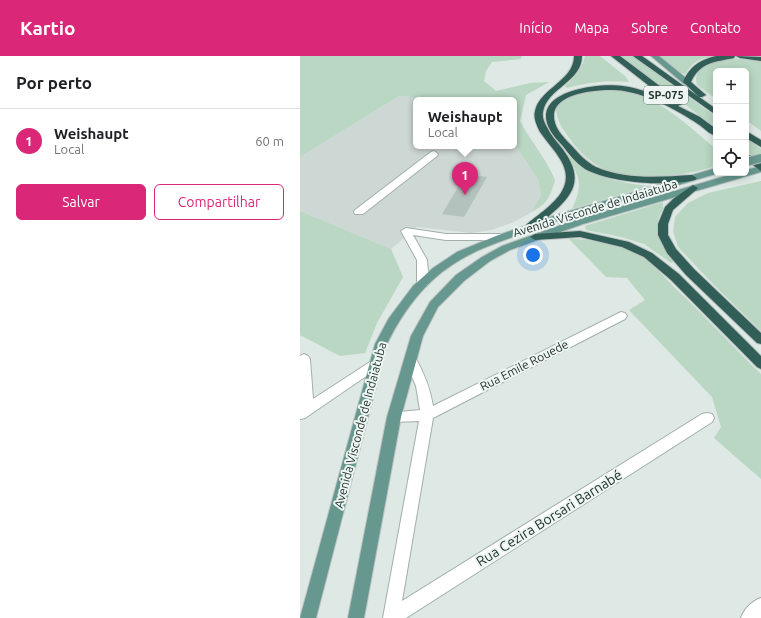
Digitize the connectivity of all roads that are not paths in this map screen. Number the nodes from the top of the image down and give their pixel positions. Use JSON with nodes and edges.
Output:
{"nodes":[{"id":1,"x":578,"y":56,"type":"edge"},
{"id":2,"x":615,"y":56,"type":"edge"},
{"id":3,"x":637,"y":56,"type":"edge"},
{"id":4,"x":655,"y":56,"type":"edge"},
{"id":5,"x":731,"y":56,"type":"edge"},
{"id":6,"x":740,"y":56,"type":"edge"},
{"id":7,"x":761,"y":59,"type":"edge"},
{"id":8,"x":688,"y":82,"type":"junction"},
{"id":9,"x":713,"y":105,"type":"edge"},
{"id":10,"x":713,"y":111,"type":"edge"},
{"id":11,"x":703,"y":123,"type":"junction"},
{"id":12,"x":713,"y":131,"type":"edge"},
{"id":13,"x":749,"y":136,"type":"edge"},
{"id":14,"x":761,"y":144,"type":"edge"},
{"id":15,"x":434,"y":154,"type":"dead end"},
{"id":16,"x":749,"y":158,"type":"edge"},
{"id":17,"x":761,"y":158,"type":"edge"},
{"id":18,"x":749,"y":161,"type":"edge"},
{"id":19,"x":761,"y":168,"type":"edge"},
{"id":20,"x":713,"y":172,"type":"edge"},
{"id":21,"x":749,"y":172,"type":"edge"},
{"id":22,"x":736,"y":176,"type":"edge"},
{"id":23,"x":692,"y":183,"type":"junction"},
{"id":24,"x":359,"y":212,"type":"dead end"},
{"id":25,"x":533,"y":232,"type":"junction"},
{"id":26,"x":502,"y":237,"type":"junction"},
{"id":27,"x":423,"y":283,"type":"junction"},
{"id":28,"x":621,"y":316,"type":"dead end"},
{"id":29,"x":761,"y":340,"type":"edge"},
{"id":30,"x":304,"y":359,"type":"dead end"},
{"id":31,"x":411,"y":360,"type":"junction"},
{"id":32,"x":761,"y":364,"type":"edge"},
{"id":33,"x":374,"y":365,"type":"junction"},
{"id":34,"x":303,"y":411,"type":"edge"},
{"id":35,"x":427,"y":415,"type":"junction"},
{"id":36,"x":394,"y":417,"type":"junction"},
{"id":37,"x":707,"y":418,"type":"dead end"},
{"id":38,"x":761,"y":606,"type":"edge"},
{"id":39,"x":308,"y":618,"type":"edge"},
{"id":40,"x":356,"y":618,"type":"edge"},
{"id":41,"x":391,"y":618,"type":"edge"},
{"id":42,"x":749,"y":618,"type":"edge"}],
"edges":[{"from":1,"to":25,"type":"highway"},
{"from":2,"to":11,"type":"highway","number":"SP-075"},
{"from":3,"to":10,"type":"highway","number":"SP-075"},
{"from":4,"to":8,"type":"main road"},
{"from":5,"to":8,"type":"highway"},
{"from":6,"to":7,"type":"highway"},
{"from":8,"to":9,"type":"highway"},
{"from":11,"to":12,"type":"highway","number":"SP-075"},
{"from":11,"to":23,"type":"highway"},
{"from":13,"to":14,"type":"highway"},
{"from":15,"to":24,"type":"street"},
{"from":16,"to":19,"type":"highway"},
{"from":17,"to":18,"type":"main road","bridge":true},
{"from":19,"to":21,"type":"main road","name":"Avenida Visconde de Indaiatuba"},
{"from":20,"to":23,"type":"main road","name":"Avenida Visconde de Indaiatuba"},
{"from":22,"to":23,"type":"main road","name":"Avenida Visconde de Indaiatuba"},
{"from":23,"to":25,"type":"main road","name":"Avenida Visconde de Indaiatuba"},
{"from":23,"to":29,"type":"highway"},
{"from":25,"to":26,"type":"main road","name":"Avenida Visconde de Indaiatuba"},
{"from":25,"to":31,"type":"main road","name":"Avenida Visconde de Indaiatuba"},
{"from":25,"to":32,"type":"highway"},
{"from":26,"to":27,"type":"main road","name":"Avenida Visconde de Indaiatuba"},
{"from":26,"to":27,"type":"street"},
{"from":27,"to":33,"type":"main road","name":"Avenida Visconde de Indaiatuba"},
{"from":28,"to":35,"type":"street","name":"Rua Emile Rouede"},
{"from":30,"to":34,"type":"street"},
{"from":31,"to":35,"type":"street"},
{"from":31,"to":36,"type":"main road","name":"Avenida Visconde de Indaiatuba"},
{"from":33,"to":34,"type":"street"},
{"from":33,"to":39,"type":"main road","name":"Avenida Visconde de Indaiatuba"},
{"from":35,"to":36,"type":"street"},
{"from":35,"to":41,"type":"street"},
{"from":36,"to":40,"type":"main road","name":"Avenida Visconde de Indaiatuba"},
{"from":37,"to":41,"type":"street","name":"Rua Cezira Borsari Barnabé"},
{"from":38,"to":42,"type":"street"}]}
